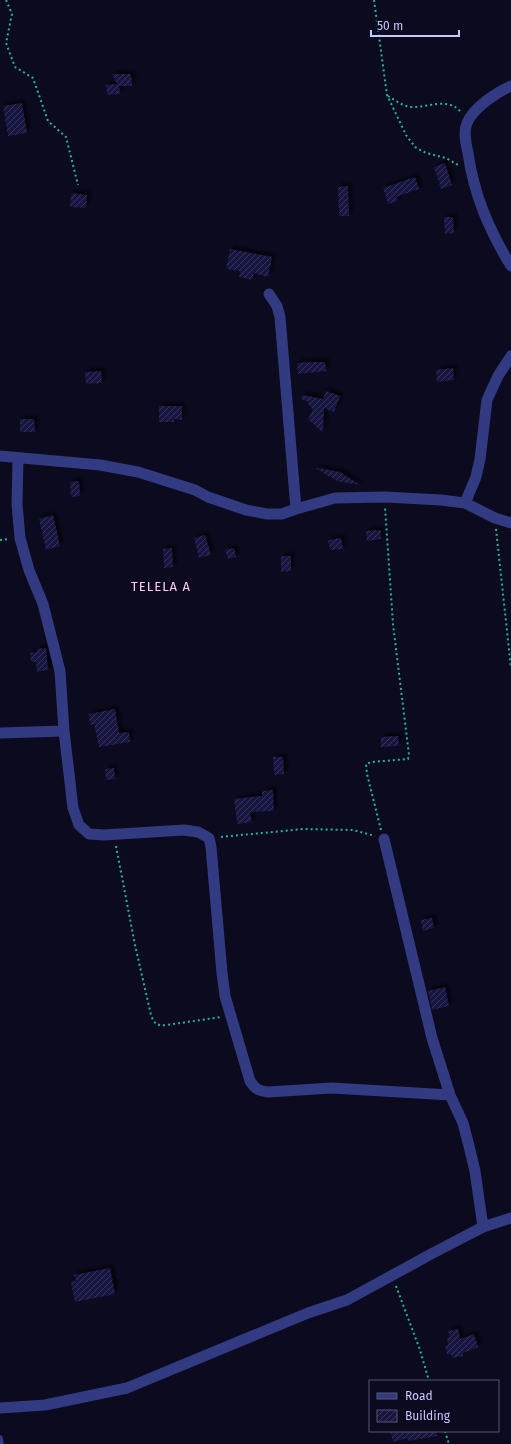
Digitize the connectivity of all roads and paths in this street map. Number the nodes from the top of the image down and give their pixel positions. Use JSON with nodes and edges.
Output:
{"nodes":[{"id":1,"x":6,"y":0,"type":"edge"},
{"id":2,"x":374,"y":0,"type":"edge"},
{"id":3,"x":511,"y":86,"type":"edge"},
{"id":4,"x":387,"y":95,"type":"junction"},
{"id":5,"x":467,"y":123,"type":"junction"},
{"id":6,"x":471,"y":172,"type":"junction"},
{"id":7,"x":78,"y":185,"type":"dead end"},
{"id":8,"x":511,"y":266,"type":"edge"},
{"id":9,"x":268,"y":294,"type":"dead end"},
{"id":10,"x":511,"y":356,"type":"edge"},
{"id":11,"x":0,"y":456,"type":"edge"},
{"id":12,"x":18,"y":459,"type":"junction"},
{"id":13,"x":384,"y":497,"type":"junction"},
{"id":14,"x":465,"y":503,"type":"junction"},
{"id":15,"x":296,"y":509,"type":"junction"},
{"id":16,"x":495,"y":518,"type":"junction"},
{"id":17,"x":511,"y":523,"type":"edge"},
{"id":18,"x":511,"y":668,"type":"edge"},
{"id":19,"x":64,"y":731,"type":"junction"},
{"id":20,"x":0,"y":733,"type":"edge"},
{"id":21,"x":114,"y":835,"type":"junction"},
{"id":22,"x":209,"y":838,"type":"junction"},
{"id":23,"x":384,"y":839,"type":"junction"},
{"id":24,"x":231,"y":1016,"type":"junction"},
{"id":25,"x":450,"y":1095,"type":"junction"},
{"id":26,"x":511,"y":1218,"type":"edge"},
{"id":27,"x":483,"y":1227,"type":"junction"},
{"id":28,"x":392,"y":1276,"type":"junction"},
{"id":29,"x":429,"y":1380,"type":"edge"},
{"id":30,"x":0,"y":1408,"type":"edge"},
{"id":31,"x":445,"y":1432,"type":"edge"},
{"id":32,"x":0,"y":1438,"type":"edge"},
{"id":33,"x":1,"y":1444,"type":"edge"},
{"id":34,"x":450,"y":1444,"type":"edge"}],
"edges":[{"from":1,"to":7,"type":"path"},
{"from":2,"to":4,"type":"path"},
{"from":3,"to":5,"type":"street"},
{"from":4,"to":5,"type":"path"},
{"from":4,"to":6,"type":"path"},
{"from":5,"to":6,"type":"street"},
{"from":6,"to":8,"type":"street"},
{"from":9,"to":15,"type":"street"},
{"from":10,"to":14,"type":"street"},
{"from":11,"to":12,"type":"street"},
{"from":12,"to":15,"type":"street"},
{"from":12,"to":19,"type":"street"},
{"from":13,"to":14,"type":"street"},
{"from":13,"to":15,"type":"street"},
{"from":13,"to":23,"type":"path"},
{"from":14,"to":16,"type":"street"},
{"from":16,"to":17,"type":"street"},
{"from":16,"to":18,"type":"path"},
{"from":19,"to":20,"type":"street"},
{"from":19,"to":21,"type":"street"},
{"from":21,"to":22,"type":"street"},
{"from":21,"to":24,"type":"path"},
{"from":22,"to":23,"type":"path"},
{"from":22,"to":24,"type":"street"},
{"from":23,"to":25,"type":"street"},
{"from":24,"to":25,"type":"street"},
{"from":25,"to":27,"type":"street"},
{"from":26,"to":27,"type":"street"},
{"from":27,"to":28,"type":"street"},
{"from":28,"to":29,"type":"path"},
{"from":28,"to":30,"type":"street"},
{"from":31,"to":34,"type":"path"},
{"from":32,"to":33,"type":"lane"}]}
